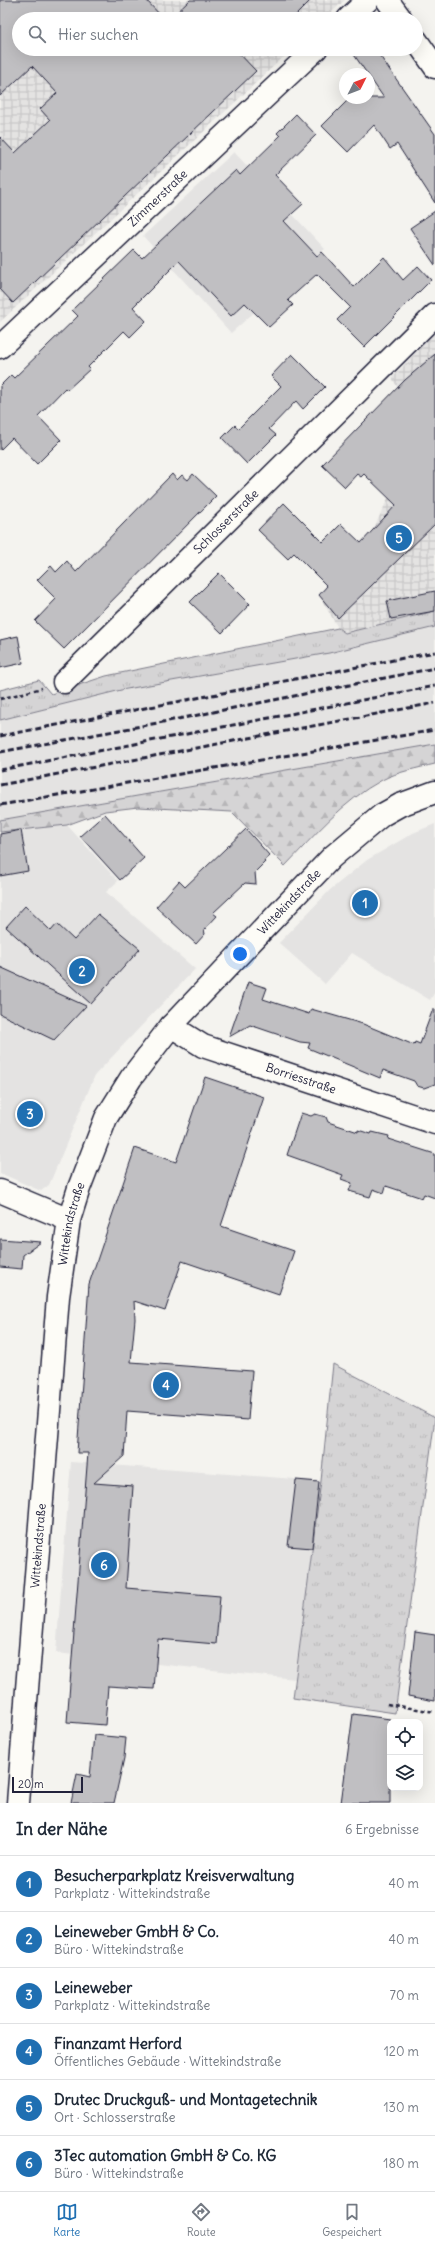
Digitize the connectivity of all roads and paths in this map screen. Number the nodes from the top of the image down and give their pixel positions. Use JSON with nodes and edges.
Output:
{"nodes":[{"id":1,"x":368,"y":0,"type":"edge"},
{"id":2,"x":387,"y":0,"type":"edge"},
{"id":3,"x":355,"y":12,"type":"edge"},
{"id":4,"x":396,"y":12,"type":"edge"},
{"id":5,"x":423,"y":50,"type":"edge"},
{"id":6,"x":309,"y":56,"type":"edge"},
{"id":7,"x":435,"y":67,"type":"edge"},
{"id":8,"x":435,"y":315,"type":"edge"},
{"id":9,"x":0,"y":347,"type":"edge"},
{"id":10,"x":64,"y":682,"type":"joint"},
{"id":11,"x":0,"y":698,"type":"edge"},
{"id":12,"x":435,"y":792,"type":"edge"},
{"id":13,"x":171,"y":1026,"type":"junction"},
{"id":14,"x":435,"y":1122,"type":"edge"},
{"id":15,"x":0,"y":1191,"type":"edge"},
{"id":16,"x":69,"y":1220,"type":"junction"},
{"id":17,"x":387,"y":1704,"type":"dead end"},
{"id":18,"x":435,"y":1712,"type":"edge"},
{"id":19,"x":18,"y":1803,"type":"edge"}],
"edges":[{"from":1,"to":3,"type":"street"},
{"from":2,"to":4,"type":"street"},
{"from":5,"to":7,"type":"street"},
{"from":6,"to":9,"type":"street","name":"Zimmerstraße"},
{"from":8,"to":10,"type":"street","name":"Schlosserstraße"},
{"from":10,"to":11,"type":"path"},
{"from":12,"to":13,"type":"street","name":"Wittekindstraße"},
{"from":13,"to":14,"type":"street","name":"Borriesstraße"},
{"from":13,"to":16,"type":"street","name":"Wittekindstraße"},
{"from":15,"to":16,"type":"street"},
{"from":16,"to":19,"type":"street","name":"Wittekindstraße"},
{"from":17,"to":18,"type":"path"}]}
